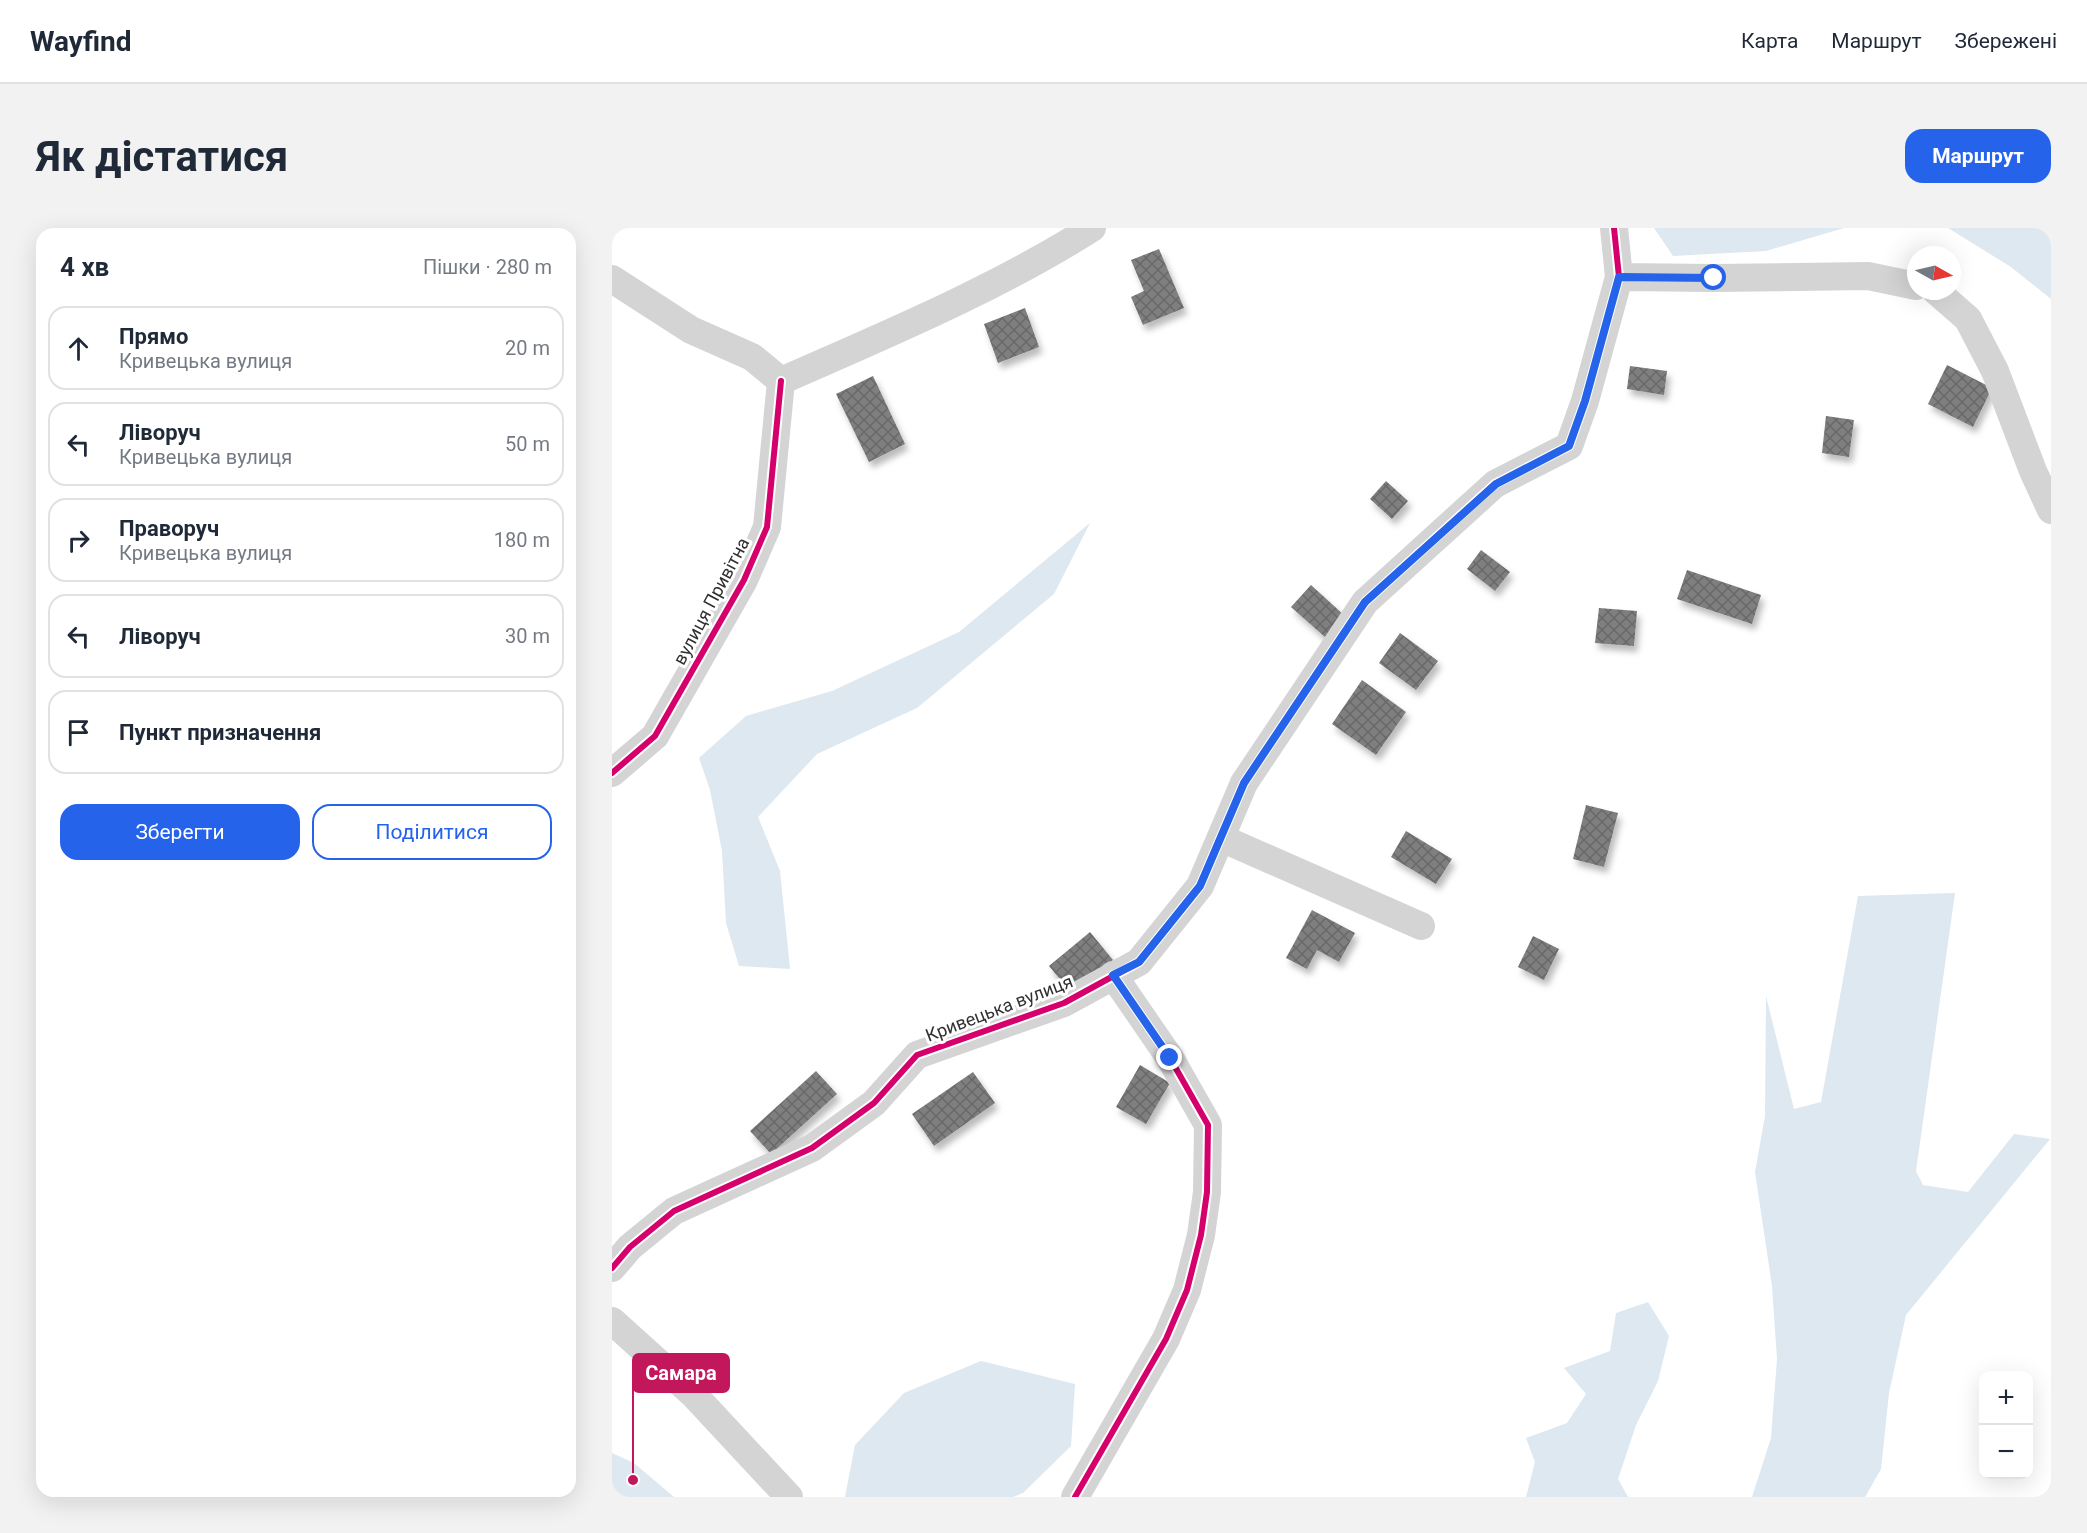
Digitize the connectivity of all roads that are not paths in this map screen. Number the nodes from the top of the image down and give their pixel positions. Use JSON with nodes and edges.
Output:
{"nodes":[{"id":1,"x":1092,"y":228,"type":"edge"},
{"id":2,"x":1614,"y":228,"type":"edge"},
{"id":3,"x":1619,"y":277,"type":"junction"},
{"id":4,"x":612,"y":279,"type":"edge"},
{"id":5,"x":1907,"y":284,"type":"edge"},
{"id":6,"x":1946,"y":300,"type":"edge"},
{"id":7,"x":782,"y":381,"type":"junction"},
{"id":8,"x":2051,"y":510,"type":"edge"},
{"id":9,"x":612,"y":773,"type":"edge"},
{"id":10,"x":1221,"y":838,"type":"junction"},
{"id":11,"x":1421,"y":926,"type":"dead end"},
{"id":12,"x":1113,"y":975,"type":"junction"},
{"id":13,"x":612,"y":1268,"type":"edge"},
{"id":14,"x":612,"y":1321,"type":"edge"},
{"id":15,"x":789,"y":1497,"type":"edge"},
{"id":16,"x":1075,"y":1497,"type":"edge"}],
"edges":[{"from":1,"to":7,"type":"street"},
{"from":2,"to":3,"type":"street"},
{"from":3,"to":5,"type":"street"},
{"from":3,"to":10,"type":"street","name":"Кривецька вулиця"},
{"from":4,"to":7,"type":"street"},
{"from":6,"to":8,"type":"street"},
{"from":7,"to":9,"type":"street","name":"вулиця Привітна"},
{"from":10,"to":11,"type":"street"},
{"from":10,"to":12,"type":"street","name":"Кривецька вулиця"},
{"from":12,"to":13,"type":"street","name":"Кривецька вулиця"},
{"from":12,"to":16,"type":"street"},
{"from":14,"to":15,"type":"street"}]}
